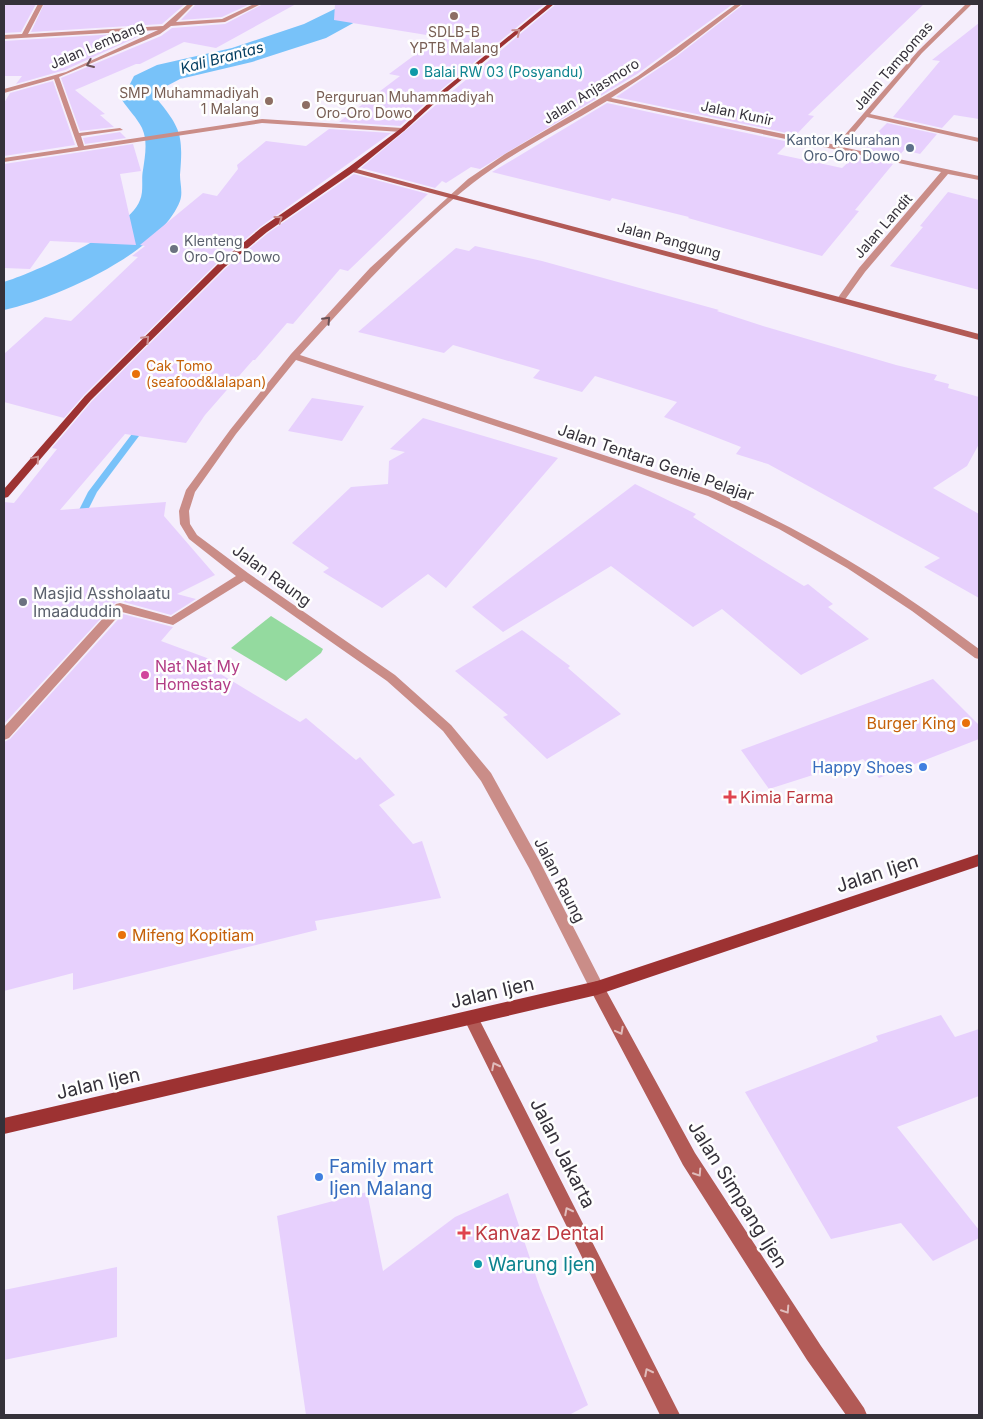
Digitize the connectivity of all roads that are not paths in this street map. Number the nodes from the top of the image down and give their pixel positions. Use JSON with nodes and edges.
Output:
{"nodes":[{"id":1,"x":191,"y":4,"type":"edge"},
{"id":2,"x":258,"y":4,"type":"edge"},
{"id":3,"x":551,"y":4,"type":"edge"},
{"id":4,"x":739,"y":4,"type":"edge"},
{"id":5,"x":969,"y":4,"type":"edge"},
{"id":6,"x":40,"y":5,"type":"edge"},
{"id":7,"x":178,"y":17,"type":"junction"},
{"id":8,"x":210,"y":22,"type":"junction"},
{"id":9,"x":168,"y":26,"type":"junction"},
{"id":10,"x":25,"y":35,"type":"junction"},
{"id":11,"x":4,"y":37,"type":"edge"},
{"id":12,"x":56,"y":77,"type":"junction"},
{"id":13,"x":4,"y":91,"type":"edge"},
{"id":14,"x":606,"y":99,"type":"junction"},
{"id":15,"x":867,"y":115,"type":"junction"},
{"id":16,"x":120,"y":130,"type":"dead end"},
{"id":17,"x":402,"y":130,"type":"junction"},
{"id":18,"x":76,"y":135,"type":"junction"},
{"id":19,"x":979,"y":140,"type":"edge"},
{"id":20,"x":838,"y":147,"type":"junction"},
{"id":21,"x":82,"y":149,"type":"junction"},
{"id":22,"x":4,"y":160,"type":"edge"},
{"id":23,"x":352,"y":169,"type":"junction"},
{"id":24,"x":946,"y":171,"type":"junction"},
{"id":25,"x":979,"y":178,"type":"edge"},
{"id":26,"x":454,"y":195,"type":"junction"},
{"id":27,"x":841,"y":299,"type":"junction"},
{"id":28,"x":979,"y":337,"type":"edge"},
{"id":29,"x":294,"y":356,"type":"junction"},
{"id":30,"x":4,"y":495,"type":"edge"},
{"id":31,"x":244,"y":576,"type":"junction"},
{"id":32,"x":979,"y":655,"type":"edge"},
{"id":33,"x":4,"y":735,"type":"edge"},
{"id":34,"x":979,"y":860,"type":"edge"},
{"id":35,"x":597,"y":988,"type":"junction"},
{"id":36,"x":471,"y":1018,"type":"junction"},
{"id":37,"x":4,"y":1126,"type":"edge"},
{"id":38,"x":670,"y":1415,"type":"edge"},
{"id":39,"x":857,"y":1415,"type":"edge"}],
"edges":[{"from":1,"to":7,"type":"street","name":"Jalan Lembang"},
{"from":2,"to":8,"type":"street"},
{"from":17,"to":3,"type":"main road","one_way":true},
{"from":4,"to":14,"type":"street","name":"Jalan Anjasmoro"},
{"from":5,"to":15,"type":"street","name":"Jalan Tampomas"},
{"from":6,"to":10,"type":"street"},
{"from":7,"to":8,"type":"street"},
{"from":7,"to":9,"type":"street","name":"Jalan Lembang"},
{"from":8,"to":9,"type":"street"},
{"from":9,"to":10,"type":"street"},
{"from":9,"to":12,"type":"street","name":"Jalan Lembang","one_way":true},
{"from":10,"to":11,"type":"street"},
{"from":12,"to":13,"type":"street","name":"Jalan Lembang"},
{"from":12,"to":18,"type":"street"},
{"from":14,"to":20,"type":"street","name":"Jalan Kunir"},
{"from":14,"to":26,"type":"street","name":"Jalan Anjasmoro"},
{"from":15,"to":19,"type":"street"},
{"from":15,"to":20,"type":"street","name":"Jalan Tampomas"},
{"from":16,"to":18,"type":"street"},
{"from":17,"to":21,"type":"street"},
{"from":17,"to":23,"type":"main road"},
{"from":18,"to":21,"type":"street"},
{"from":20,"to":24,"type":"street","name":"Jalan Kunir"},
{"from":21,"to":22,"type":"street"},
{"from":23,"to":26,"type":"main road","name":"Jalan Panggung"},
{"from":30,"to":23,"type":"main road","one_way":true},
{"from":24,"to":25,"type":"street","name":"Jalan Kunir"},
{"from":24,"to":27,"type":"street","name":"Jalan Landit"},
{"from":26,"to":27,"type":"main road","name":"Jalan Panggung"},
{"from":29,"to":26,"type":"street","name":"Jalan Raung","one_way":true},
{"from":27,"to":28,"type":"main road","name":"Jalan Panggung"},
{"from":29,"to":31,"type":"street","name":"Jalan Raung"},
{"from":29,"to":32,"type":"street","name":"Jalan Tentara Genie Pelajar"},
{"from":31,"to":33,"type":"street"},
{"from":31,"to":35,"type":"street","name":"Jalan Raung"},
{"from":34,"to":35,"type":"main road","name":"Jalan Ijen"},
{"from":35,"to":36,"type":"main road","name":"Jalan Ijen"},
{"from":35,"to":39,"type":"main road","name":"Jalan Simpang Ijen","one_way":true},
{"from":36,"to":37,"type":"main road","name":"Jalan Ijen"},
{"from":38,"to":36,"type":"main road","name":"Jalan Jakarta","one_way":true}]}
